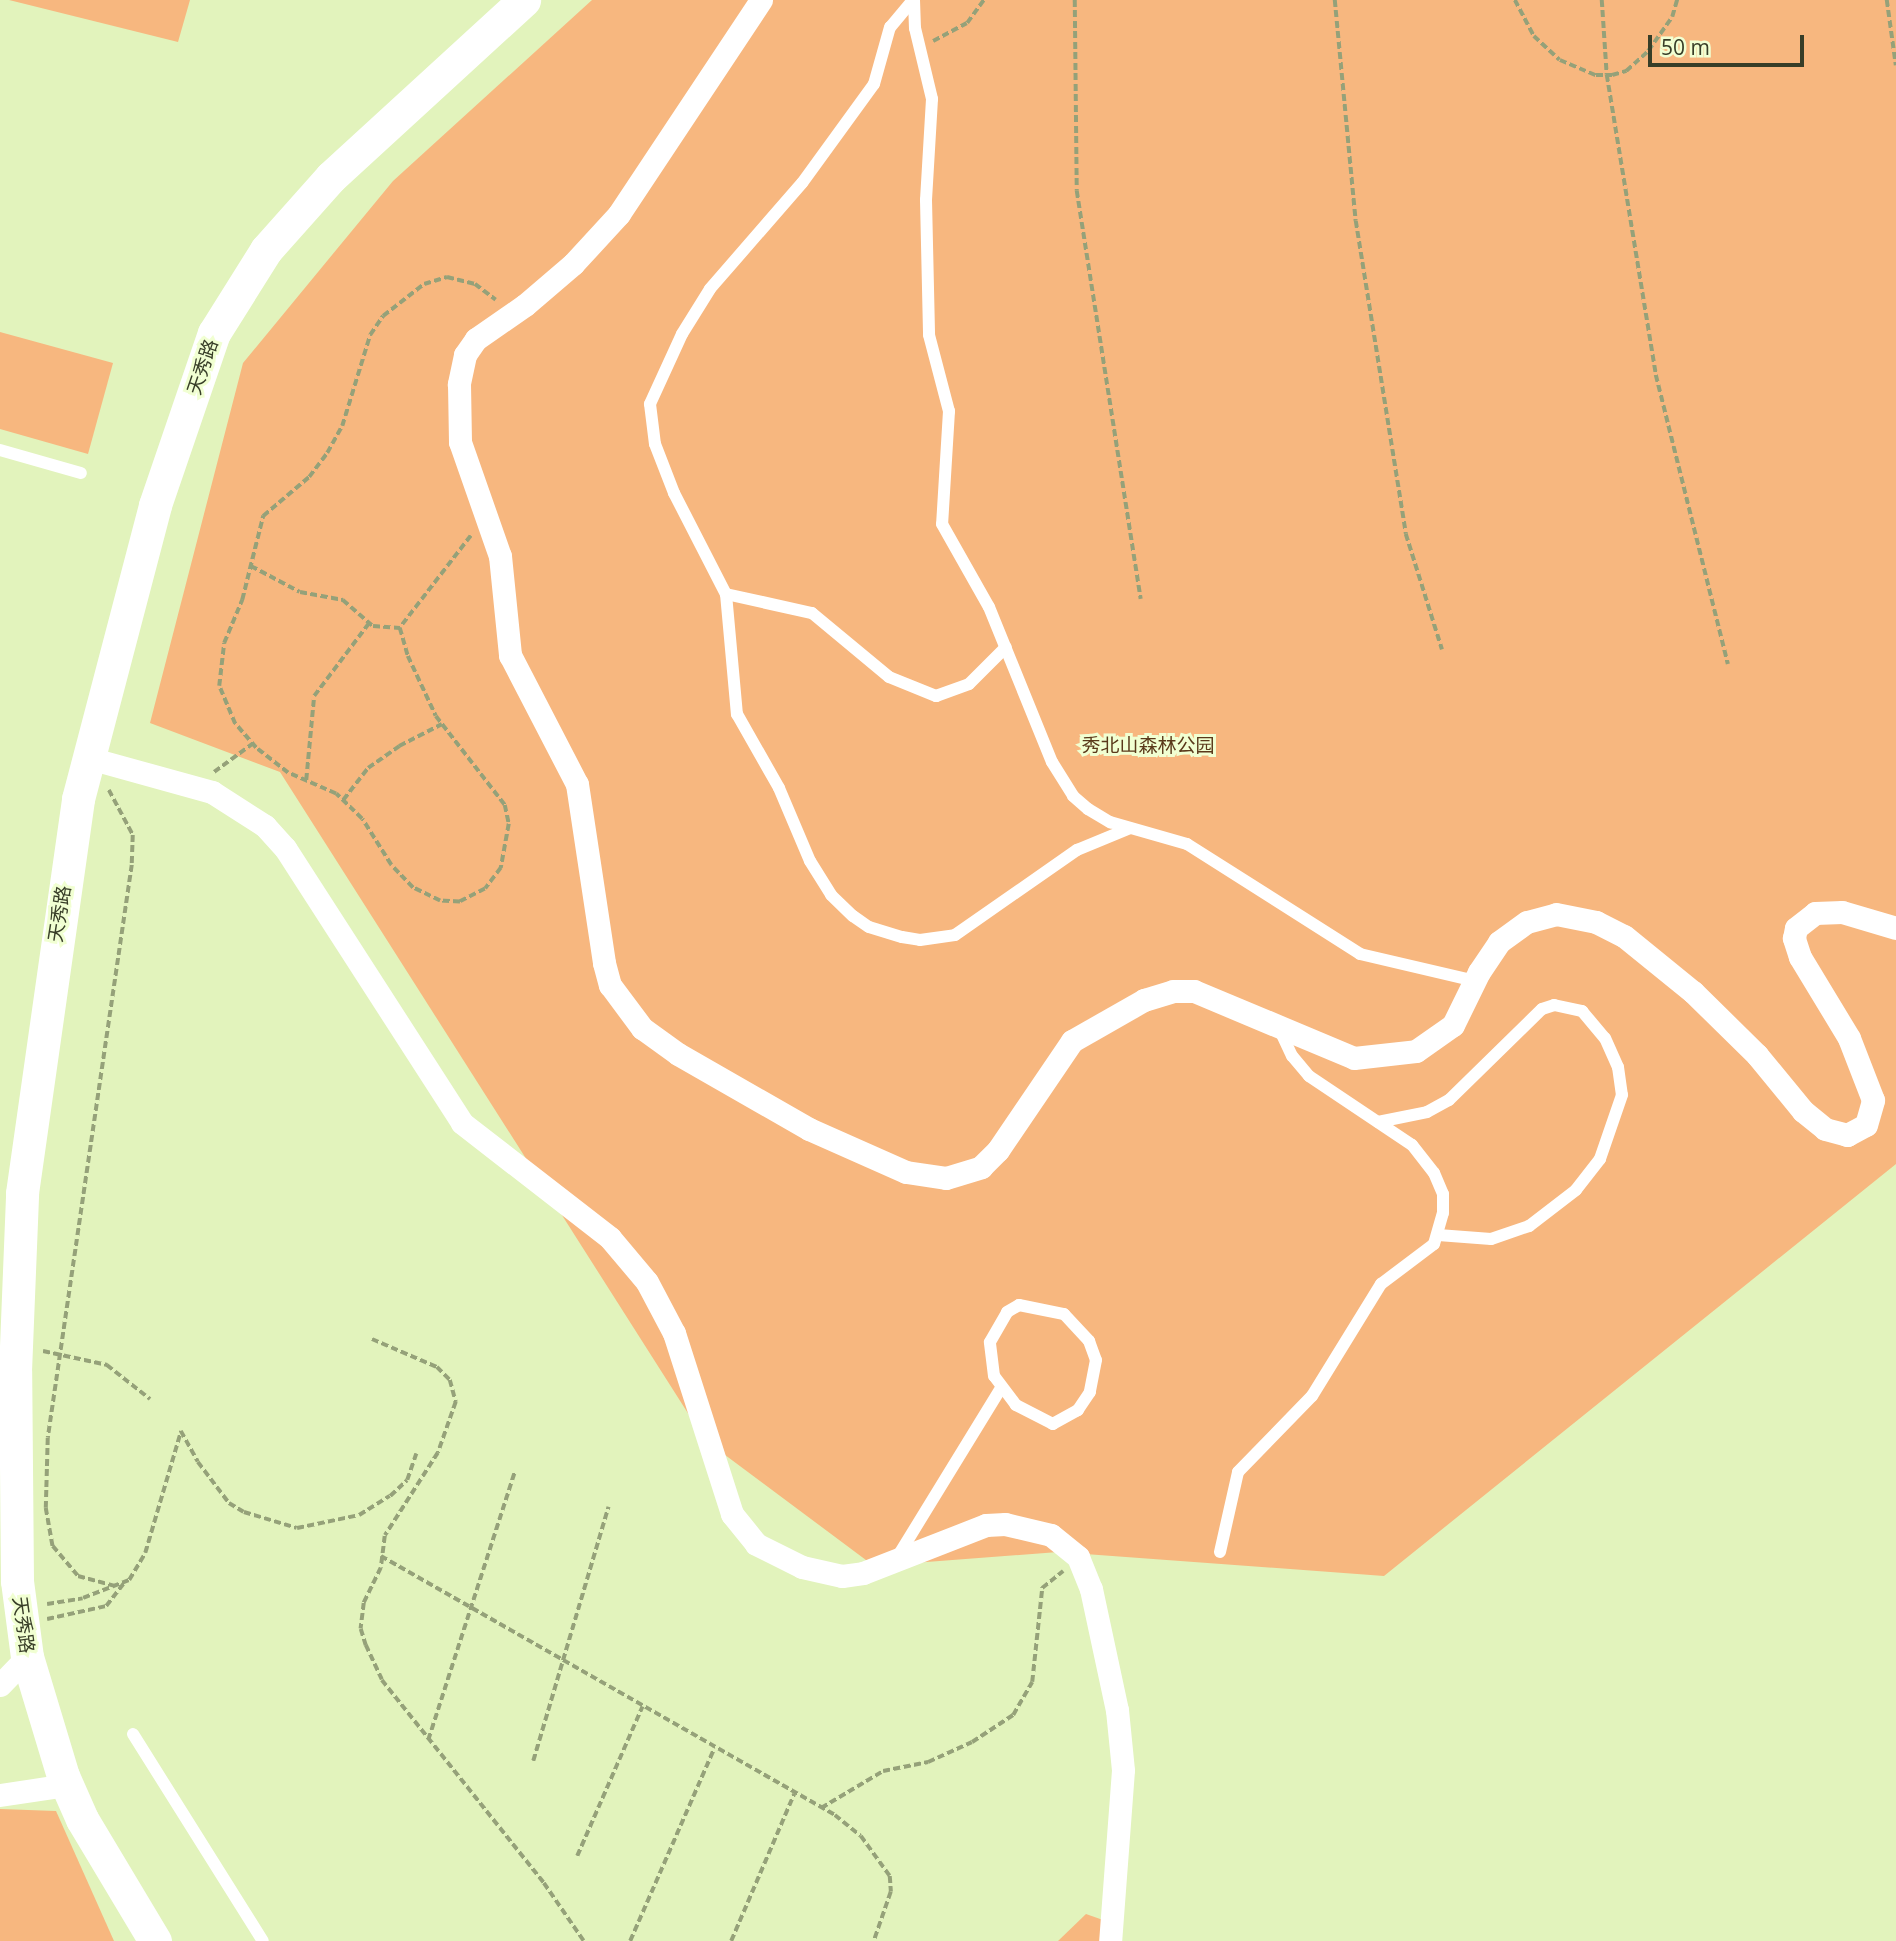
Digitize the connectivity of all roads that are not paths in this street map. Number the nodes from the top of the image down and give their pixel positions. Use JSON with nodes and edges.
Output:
{"nodes":[{"id":1,"x":524,"y":0,"type":"edge"},
{"id":2,"x":761,"y":0,"type":"edge"},
{"id":3,"x":914,"y":0,"type":"edge"},
{"id":4,"x":0,"y":450,"type":"edge"},
{"id":5,"x":81,"y":474,"type":"dead end"},
{"id":6,"x":726,"y":594,"type":"junction"},
{"id":7,"x":1006,"y":647,"type":"junction"},
{"id":8,"x":89,"y":758,"type":"junction"},
{"id":9,"x":1130,"y":828,"type":"junction"},
{"id":10,"x":1896,"y":928,"type":"edge"},
{"id":11,"x":1475,"y":981,"type":"junction"},
{"id":12,"x":1278,"y":1026,"type":"junction"},
{"id":13,"x":1378,"y":1122,"type":"junction"},
{"id":14,"x":1438,"y":1236,"type":"junction"},
{"id":15,"x":1001,"y":1388,"type":"junction"},
{"id":16,"x":1220,"y":1552,"type":"dead end"},
{"id":17,"x":896,"y":1560,"type":"junction"},
{"id":18,"x":27,"y":1657,"type":"junction"},
{"id":19,"x":0,"y":1685,"type":"edge"},
{"id":20,"x":133,"y":1734,"type":"dead end"},
{"id":21,"x":67,"y":1785,"type":"junction"},
{"id":22,"x":0,"y":1795,"type":"edge"},
{"id":23,"x":155,"y":1941,"type":"edge"},
{"id":24,"x":263,"y":1941,"type":"edge"},
{"id":25,"x":1110,"y":1941,"type":"edge"}],
"edges":[{"from":1,"to":8,"type":"main road","name":"天秀路"},
{"from":2,"to":12,"type":"street"},
{"from":3,"to":6,"type":"lane"},
{"from":3,"to":7,"type":"lane"},
{"from":4,"to":5,"type":"lane"},
{"from":6,"to":7,"type":"lane"},
{"from":6,"to":9,"type":"lane"},
{"from":7,"to":9,"type":"lane"},
{"from":8,"to":17,"type":"street"},
{"from":8,"to":18,"type":"main road","name":"天秀路"},
{"from":9,"to":11,"type":"lane"},
{"from":10,"to":11,"type":"street"},
{"from":11,"to":12,"type":"street"},
{"from":12,"to":13,"type":"lane"},
{"from":13,"to":14,"type":"lane"},
{"from":13,"to":14,"type":"lane"},
{"from":14,"to":16,"type":"lane"},
{"from":15,"to":15,"type":"lane"},
{"from":15,"to":17,"type":"lane"},
{"from":17,"to":25,"type":"street"},
{"from":18,"to":19,"type":"street"},
{"from":18,"to":21,"type":"main road","name":"天秀路"},
{"from":20,"to":24,"type":"lane"},
{"from":21,"to":22,"type":"street"},
{"from":21,"to":23,"type":"main road","name":"天秀路"}]}
